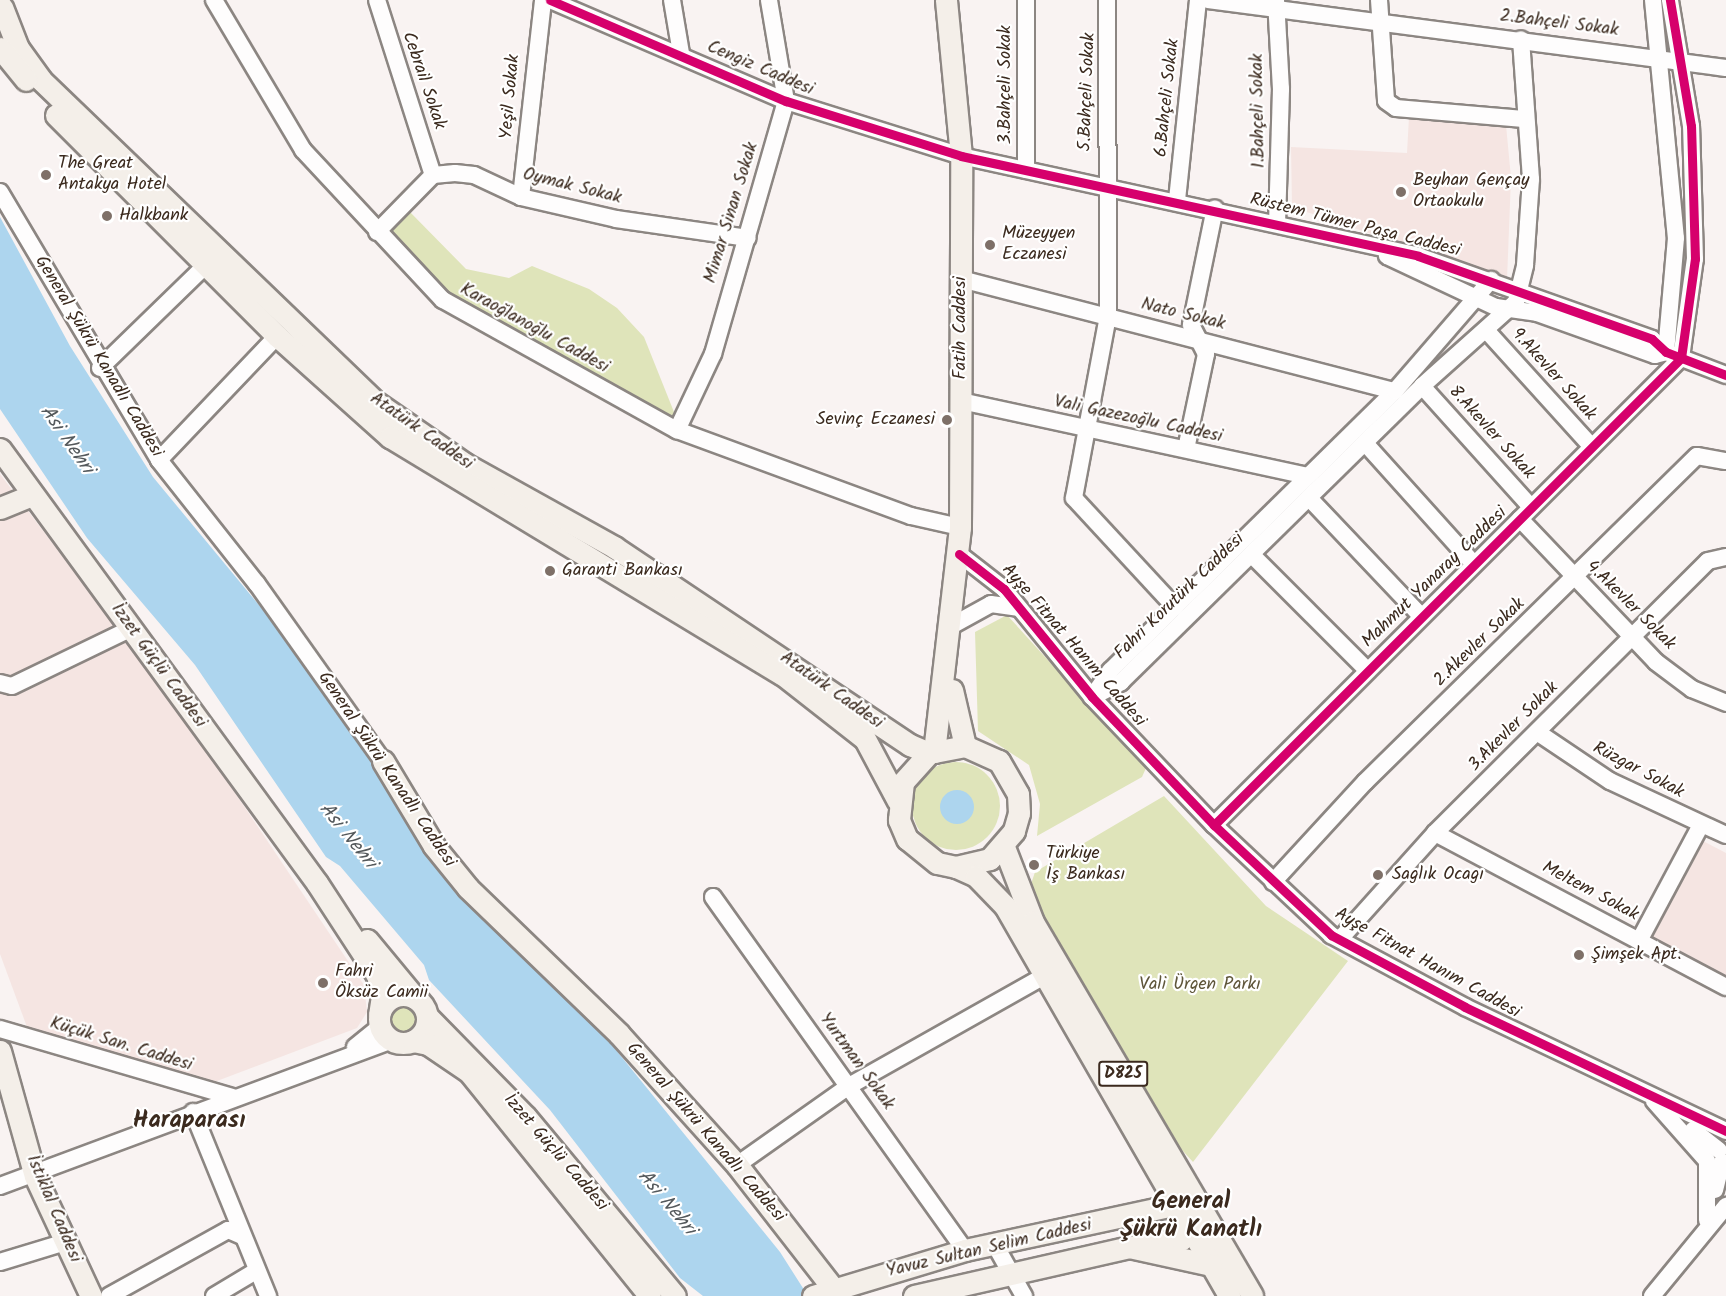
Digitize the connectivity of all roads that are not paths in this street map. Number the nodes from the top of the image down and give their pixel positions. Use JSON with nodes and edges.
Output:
{"nodes":[{"id":1,"x":214,"y":0,"type":"edge"},
{"id":2,"x":377,"y":0,"type":"edge"},
{"id":3,"x":543,"y":0,"type":"edge"},
{"id":4,"x":550,"y":0,"type":"edge"},
{"id":5,"x":672,"y":0,"type":"edge"},
{"id":6,"x":769,"y":0,"type":"edge"},
{"id":7,"x":946,"y":0,"type":"edge"},
{"id":8,"x":1026,"y":0,"type":"edge"},
{"id":9,"x":1107,"y":0,"type":"edge"},
{"id":10,"x":1198,"y":0,"type":"edge"},
{"id":11,"x":1208,"y":0,"type":"edge"},
{"id":12,"x":1378,"y":0,"type":"edge"},
{"id":13,"x":1653,"y":0,"type":"edge"},
{"id":14,"x":1670,"y":0,"type":"edge"},
{"id":15,"x":1276,"y":4,"type":"edge"},
{"id":16,"x":3,"y":5,"type":"edge"},
{"id":17,"x":576,"y":5,"type":"edge"},
{"id":18,"x":1383,"y":23,"type":"junction"},
{"id":19,"x":1521,"y":39,"type":"junction"},
{"id":20,"x":0,"y":48,"type":"edge"},
{"id":21,"x":681,"y":53,"type":"junction"},
{"id":22,"x":1659,"y":56,"type":"junction"},
{"id":23,"x":1680,"y":61,"type":"junction"},
{"id":24,"x":1726,"y":68,"type":"edge"},
{"id":25,"x":786,"y":101,"type":"junction"},
{"id":26,"x":1524,"y":119,"type":"junction"},
{"id":27,"x":961,"y":156,"type":"junction"},
{"id":28,"x":1026,"y":170,"type":"junction"},
{"id":29,"x":433,"y":175,"type":"junction"},
{"id":30,"x":1104,"y":186,"type":"junction"},
{"id":31,"x":0,"y":192,"type":"edge"},
{"id":32,"x":521,"y":197,"type":"junction"},
{"id":33,"x":1177,"y":200,"type":"junction"},
{"id":34,"x":1215,"y":208,"type":"junction"},
{"id":35,"x":1277,"y":221,"type":"junction"},
{"id":36,"x":377,"y":232,"type":"junction"},
{"id":37,"x":748,"y":238,"type":"junction"},
{"id":38,"x":1381,"y":252,"type":"junction"},
{"id":39,"x":205,"y":266,"type":"junction"},
{"id":40,"x":961,"y":279,"type":"junction"},
{"id":41,"x":1491,"y":280,"type":"junction"},
{"id":42,"x":1519,"y":291,"type":"junction"},
{"id":43,"x":1476,"y":298,"type":"junction"},
{"id":44,"x":1509,"y":309,"type":"junction"},
{"id":45,"x":1108,"y":316,"type":"junction"},
{"id":46,"x":1486,"y":330,"type":"junction"},
{"id":47,"x":277,"y":336,"type":"junction"},
{"id":48,"x":1197,"y":339,"type":"junction"},
{"id":49,"x":1674,"y":355,"type":"junction"},
{"id":50,"x":100,"y":368,"type":"junction"},
{"id":51,"x":1726,"y":375,"type":"edge"},
{"id":52,"x":1422,"y":386,"type":"junction"},
{"id":53,"x":1395,"y":391,"type":"junction"},
{"id":54,"x":961,"y":401,"type":"junction"},
{"id":55,"x":677,"y":430,"type":"junction"},
{"id":56,"x":1085,"y":430,"type":"junction"},
{"id":57,"x":1365,"y":442,"type":"junction"},
{"id":58,"x":1591,"y":446,"type":"junction"},
{"id":59,"x":0,"y":449,"type":"edge"},
{"id":60,"x":1186,"y":449,"type":"junction"},
{"id":61,"x":159,"y":460,"type":"junction"},
{"id":62,"x":1726,"y":461,"type":"edge"},
{"id":63,"x":1307,"y":476,"type":"junction"},
{"id":64,"x":32,"y":495,"type":"junction"},
{"id":65,"x":1309,"y":498,"type":"junction"},
{"id":66,"x":0,"y":508,"type":"edge"},
{"id":67,"x":1526,"y":513,"type":"junction"},
{"id":68,"x":960,"y":527,"type":"junction"},
{"id":69,"x":959,"y":554,"type":"junction"},
{"id":70,"x":1252,"y":555,"type":"junction"},
{"id":71,"x":1726,"y":557,"type":"edge"},
{"id":72,"x":1473,"y":563,"type":"junction"},
{"id":73,"x":1574,"y":578,"type":"junction"},
{"id":74,"x":1175,"y":607,"type":"junction"},
{"id":75,"x":1018,"y":608,"type":"junction"},
{"id":76,"x":1420,"y":615,"type":"junction"},
{"id":77,"x":953,"y":625,"type":"junction"},
{"id":78,"x":132,"y":628,"type":"junction"},
{"id":79,"x":1632,"y":638,"type":"junction"},
{"id":80,"x":949,"y":656,"type":"junction"},
{"id":81,"x":1365,"y":668,"type":"junction"},
{"id":82,"x":0,"y":683,"type":"edge"},
{"id":83,"x":1092,"y":697,"type":"junction"},
{"id":84,"x":1726,"y":703,"type":"edge"},
{"id":85,"x":1537,"y":732,"type":"junction"},
{"id":86,"x":965,"y":746,"type":"junction"},
{"id":87,"x":932,"y":753,"type":"junction"},
{"id":88,"x":383,"y":761,"type":"joint"},
{"id":89,"x":898,"y":801,"type":"junction"},
{"id":90,"x":1214,"y":825,"type":"junction"},
{"id":91,"x":1701,"y":825,"type":"junction"},
{"id":92,"x":1435,"y":833,"type":"junction"},
{"id":93,"x":1726,"y":836,"type":"edge"},
{"id":94,"x":1004,"y":847,"type":"junction"},
{"id":95,"x":956,"y":867,"type":"junction"},
{"id":96,"x":1273,"y":882,"type":"junction"},
{"id":97,"x":317,"y":883,"type":"junction"},
{"id":98,"x":713,"y":897,"type":"dead end"},
{"id":99,"x":1340,"y":939,"type":"junction"},
{"id":100,"x":1639,"y":941,"type":"junction"},
{"id":101,"x":1044,"y":976,"type":"junction"},
{"id":102,"x":1726,"y":987,"type":"edge"},
{"id":103,"x":415,"y":998,"type":"junction"},
{"id":104,"x":427,"y":1016,"type":"junction"},
{"id":105,"x":384,"y":1027,"type":"junction"},
{"id":106,"x":0,"y":1029,"type":"edge"},
{"id":107,"x":413,"y":1041,"type":"junction"},
{"id":108,"x":0,"y":1051,"type":"edge"},
{"id":109,"x":849,"y":1086,"type":"junction"},
{"id":110,"x":231,"y":1096,"type":"junction"},
{"id":111,"x":1651,"y":1099,"type":"junction"},
{"id":112,"x":193,"y":1112,"type":"junction"},
{"id":113,"x":1726,"y":1132,"type":"edge"},
{"id":114,"x":1722,"y":1160,"type":"edge"},
{"id":115,"x":737,"y":1165,"type":"junction"},
{"id":116,"x":35,"y":1176,"type":"junction"},
{"id":117,"x":0,"y":1186,"type":"edge"},
{"id":118,"x":1177,"y":1204,"type":"junction"},
{"id":119,"x":1726,"y":1206,"type":"edge"},
{"id":120,"x":1202,"y":1210,"type":"junction"},
{"id":121,"x":1726,"y":1214,"type":"edge"},
{"id":122,"x":1709,"y":1225,"type":"junction"},
{"id":123,"x":1192,"y":1231,"type":"junction"},
{"id":124,"x":242,"y":1236,"type":"junction"},
{"id":125,"x":66,"y":1242,"type":"junction"},
{"id":126,"x":995,"y":1245,"type":"junction"},
{"id":127,"x":1129,"y":1247,"type":"junction"},
{"id":128,"x":965,"y":1250,"type":"junction"},
{"id":129,"x":0,"y":1262,"type":"edge"},
{"id":130,"x":1211,"y":1265,"type":"junction"},
{"id":131,"x":256,"y":1271,"type":"junction"},
{"id":132,"x":1006,"y":1271,"type":"junction"},
{"id":133,"x":826,"y":1294,"type":"edge"},
{"id":134,"x":91,"y":1295,"type":"edge"},
{"id":135,"x":214,"y":1296,"type":"edge"},
{"id":136,"x":268,"y":1296,"type":"edge"},
{"id":137,"x":650,"y":1296,"type":"edge"},
{"id":138,"x":675,"y":1296,"type":"edge"},
{"id":139,"x":914,"y":1296,"type":"edge"},
{"id":140,"x":1024,"y":1296,"type":"edge"},
{"id":141,"x":1228,"y":1296,"type":"edge"},
{"id":142,"x":1252,"y":1296,"type":"edge"},
{"id":143,"x":1652,"y":1296,"type":"edge"}],
"edges":[{"from":1,"to":36,"type":"street","name":"Karaoğlanoğlu Caddesi"},
{"from":2,"to":29,"type":"street","name":"Cebrail Sokak"},
{"from":3,"to":32,"type":"street","name":"Yeşil Sokak"},
{"from":4,"to":17,"type":"street","name":"Cengiz Caddesi"},
{"from":5,"to":21,"type":"street"},
{"from":6,"to":25,"type":"street","name":"Mimar Sinan Sokak"},
{"from":7,"to":27,"type":"main road","name":"Fatih Caddesi"},
{"from":8,"to":28,"type":"street","name":"3.Bahçeli Sokak"},
{"from":9,"to":30,"type":"street","name":"5.Bahçeli Sokak"},
{"from":10,"to":33,"type":"street","name":"6.Bahçeli Sokak"},
{"from":11,"to":15,"type":"street","name":"2.Bahçeli Sokak"},
{"from":12,"to":18,"type":"street"},
{"from":13,"to":22,"type":"street"},
{"from":14,"to":23,"type":"street"},
{"from":15,"to":18,"type":"street","name":"2.Bahçeli Sokak"},
{"from":15,"to":35,"type":"street","name":"1.Bahçeli Sokak"},
{"from":16,"to":87,"type":"main road","name":"Atatürk Caddesi"},
{"from":17,"to":21,"type":"street","name":"Cengiz Caddesi"},
{"from":18,"to":19,"type":"street","name":"2.Bahçeli Sokak"},
{"from":18,"to":26,"type":"street"},
{"from":19,"to":22,"type":"street","name":"2.Bahçeli Sokak"},
{"from":19,"to":26,"type":"street"},
{"from":20,"to":39,"type":"main road","name":"Atatürk Caddesi"},
{"from":21,"to":25,"type":"street","name":"Cengiz Caddesi"},
{"from":22,"to":23,"type":"street","name":"2.Bahçeli Sokak"},
{"from":22,"to":49,"type":"street"},
{"from":23,"to":24,"type":"street","name":"2.Bahçeli Sokak"},
{"from":23,"to":49,"type":"street"},
{"from":25,"to":27,"type":"street","name":"Cengiz Caddesi"},
{"from":25,"to":37,"type":"street","name":"Mimar Sinan Sokak"},
{"from":26,"to":42,"type":"street"},
{"from":27,"to":28,"type":"street","name":"Rüstem Tümer Paşa Caddesi"},
{"from":27,"to":40,"type":"main road","name":"Fatih Caddesi"},
{"from":28,"to":30,"type":"street","name":"Rüstem Tümer Paşa Caddesi"},
{"from":29,"to":32,"type":"street","name":"Oymak Sokak"},
{"from":29,"to":36,"type":"street"},
{"from":30,"to":33,"type":"street","name":"Rüstem Tümer Paşa Caddesi"},
{"from":30,"to":45,"type":"street","name":"5.Bahçeli Sokak"},
{"from":31,"to":50,"type":"street","name":"General Şükrü Kanadlı Caddesi"},
{"from":32,"to":37,"type":"street","name":"Oymak Sokak"},
{"from":33,"to":34,"type":"street","name":"Rüstem Tümer Paşa Caddesi"},
{"from":34,"to":35,"type":"street","name":"Rüstem Tümer Paşa Caddesi"},
{"from":34,"to":48,"type":"street"},
{"from":35,"to":38,"type":"street","name":"Rüstem Tümer Paşa Caddesi"},
{"from":36,"to":55,"type":"street","name":"Karaoğlanoğlu Caddesi"},
{"from":37,"to":55,"type":"street","name":"Mimar Sinan Sokak"},
{"from":38,"to":41,"type":"street","name":"Rüstem Tümer Paşa Caddesi"},
{"from":38,"to":43,"type":"street","name":"Rüstem Tümer Paşa Caddesi"},
{"from":39,"to":47,"type":"main road","name":"Atatürk Caddesi"},
{"from":39,"to":50,"type":"street"},
{"from":40,"to":45,"type":"street","name":"Nato Sokak"},
{"from":40,"to":54,"type":"main road","name":"Fatih Caddesi"},
{"from":41,"to":42,"type":"street","name":"Rüstem Tümer Paşa Caddesi"},
{"from":41,"to":43,"type":"street","name":"Fahri Korutürk Caddesi"},
{"from":42,"to":44,"type":"street","name":"Fahri Korutürk Caddesi"},
{"from":42,"to":49,"type":"street","name":"Rüstem Tümer Paşa Caddesi"},
{"from":43,"to":44,"type":"street","name":"Rüstem Tümer Paşa Caddesi"},
{"from":43,"to":53,"type":"street","name":"Fahri Korutürk Caddesi"},
{"from":44,"to":46,"type":"street","name":"Fahri Korutürk Caddesi"},
{"from":44,"to":49,"type":"street","name":"Rüstem Tümer Paşa Caddesi"},
{"from":45,"to":48,"type":"street","name":"Nato Sokak"},
{"from":45,"to":56,"type":"street","name":"5.Bahçeli Sokak"},
{"from":46,"to":52,"type":"street","name":"Fahri Korutürk Caddesi"},
{"from":46,"to":58,"type":"street","name":"9.Akevler Sokak"},
{"from":47,"to":61,"type":"street"},
{"from":47,"to":89,"type":"main road","name":"Atatürk Caddesi"},
{"from":48,"to":53,"type":"street","name":"Nato Sokak"},
{"from":48,"to":60,"type":"street"},
{"from":49,"to":51,"type":"street","name":"Rüstem Tümer Paşa Caddesi"},
{"from":49,"to":58,"type":"street","name":"Mahmut Yanaray Caddesi"},
{"from":50,"to":61,"type":"street","name":"General Şükrü Kanadlı Caddesi"},
{"from":52,"to":57,"type":"street","name":"Fahri Korutürk Caddesi"},
{"from":52,"to":67,"type":"street","name":"8.Akevler Sokak"},
{"from":53,"to":63,"type":"street","name":"Fahri Korutürk Caddesi"},
{"from":54,"to":56,"type":"street","name":"Vali Gazezoğlu Caddesi"},
{"from":54,"to":68,"type":"main road","name":"Fatih Caddesi"},
{"from":55,"to":68,"type":"street","name":"Karaoğlanoğlu Caddesi"},
{"from":56,"to":60,"type":"street","name":"Vali Gazezoğlu Caddesi"},
{"from":56,"to":74,"type":"street","name":"5.Bahçeli Sokak"},
{"from":57,"to":65,"type":"street","name":"Fahri Korutürk Caddesi"},
{"from":57,"to":72,"type":"street"},
{"from":58,"to":67,"type":"street","name":"Mahmut Yanaray Caddesi"},
{"from":59,"to":64,"type":"main road","name":"İzzet Güçlü Caddesi"},
{"from":60,"to":63,"type":"street","name":"Vali Gazezoğlu Caddesi"},
{"from":61,"to":88,"type":"street","name":"General Şükrü Kanadlı Caddesi"},
{"from":62,"to":73,"type":"street","name":"2.Akevler Sokak"},
{"from":63,"to":74,"type":"street","name":"Fahri Korutürk Caddesi"},
{"from":64,"to":66,"type":"main road"},
{"from":64,"to":78,"type":"main road","name":"İzzet Güçlü Caddesi"},
{"from":65,"to":70,"type":"street","name":"Fahri Korutürk Caddesi"},
{"from":65,"to":76,"type":"street"},
{"from":67,"to":72,"type":"street","name":"Mahmut Yanaray Caddesi"},
{"from":67,"to":73,"type":"street","name":"4.Akevler Sokak"},
{"from":68,"to":69,"type":"main road","name":"Fatih Caddesi"},
{"from":69,"to":75,"type":"street","name":"Ayşe Fitnat Hanım Caddesi"},
{"from":69,"to":77,"type":"main road","name":"Fatih Caddesi"},
{"from":70,"to":81,"type":"street"},
{"from":70,"to":83,"type":"street","name":"Fahri Korutürk Caddesi"},
{"from":71,"to":79,"type":"street","name":"3.Akevler Sokak"},
{"from":72,"to":76,"type":"street","name":"Mahmut Yanaray Caddesi"},
{"from":73,"to":79,"type":"street","name":"4.Akevler Sokak"},
{"from":73,"to":96,"type":"street","name":"2.Akevler Sokak"},
{"from":74,"to":83,"type":"street","name":"Fahri Korutürk Caddesi"},
{"from":75,"to":77,"type":"street"},
{"from":75,"to":83,"type":"street","name":"Ayşe Fitnat Hanım Caddesi"},
{"from":76,"to":81,"type":"street","name":"Mahmut Yanaray Caddesi"},
{"from":77,"to":80,"type":"main road","name":"Fatih Caddesi"},
{"from":78,"to":82,"type":"street"},
{"from":78,"to":97,"type":"main road","name":"İzzet Güçlü Caddesi"},
{"from":79,"to":84,"type":"street","name":"4.Akevler Sokak"},
{"from":79,"to":85,"type":"street","name":"3.Akevler Sokak"},
{"from":80,"to":86,"type":"main road","name":"Fatih Caddesi"},
{"from":80,"to":87,"type":"main road","name":"Fatih Caddesi"},
{"from":81,"to":90,"type":"street","name":"Mahmut Yanaray Caddesi"},
{"from":83,"to":90,"type":"street","name":"Ayşe Fitnat Hanım Caddesi"},
{"from":85,"to":91,"type":"street","name":"Rüzgar Sokak"},
{"from":85,"to":92,"type":"street","name":"3.Akevler Sokak"},
{"from":86,"to":87,"type":"main road"},
{"from":86,"to":94,"type":"main road"},
{"from":87,"to":89,"type":"main road"},
{"from":88,"to":115,"type":"main road","name":"General Şükrü Kanadlı Caddesi"},
{"from":89,"to":95,"type":"main road","name":"Atatürk Caddesi"},
{"from":90,"to":96,"type":"street","name":"Ayşe Fitnat Hanım Caddesi"},
{"from":91,"to":93,"type":"street","name":"Rüzgar Sokak"},
{"from":91,"to":100,"type":"street"},
{"from":92,"to":99,"type":"street","name":"3.Akevler Sokak"},
{"from":92,"to":100,"type":"street","name":"Meltem Sokak"},
{"from":94,"to":95,"type":"main road"},
{"from":94,"to":120,"type":"main road","number":"D825"},
{"from":95,"to":101,"type":"main road","name":"Atatürk Caddesi","number":"D825"},
{"from":96,"to":99,"type":"street","name":"Ayşe Fitnat Hanım Caddesi"},
{"from":97,"to":103,"type":"main road","name":"İzzet Güçlü Caddesi"},
{"from":97,"to":105,"type":"main road","name":"İzzet Güçlü Caddesi"},
{"from":98,"to":109,"type":"street","name":"Yurtman Sokak"},
{"from":99,"to":111,"type":"street","name":"Ayşe Fitnat Hanım Caddesi"},
{"from":100,"to":102,"type":"street","name":"Meltem Sokak"},
{"from":101,"to":109,"type":"street"},
{"from":101,"to":118,"type":"main road","name":"Atatürk Caddesi","number":"D825"},
{"from":103,"to":104,"type":"main road","name":"İzzet Güçlü Caddesi"},
{"from":103,"to":105,"type":"main road"},
{"from":104,"to":107,"type":"main road"},
{"from":104,"to":138,"type":"main road","name":"İzzet Güçlü Caddesi"},
{"from":105,"to":107,"type":"main road","name":"İzzet Güçlü Caddesi"},
{"from":105,"to":110,"type":"street"},
{"from":106,"to":110,"type":"street","name":"Küçük San. Caddesi"},
{"from":107,"to":137,"type":"main road","name":"İzzet Güçlü Caddesi"},
{"from":108,"to":116,"type":"main road","name":"İstiklal Caddesi"},
{"from":109,"to":115,"type":"street"},
{"from":109,"to":128,"type":"street","name":"Yurtman Sokak"},
{"from":110,"to":112,"type":"street"},
{"from":111,"to":113,"type":"street","name":"Ayşe Fitnat Hanım Caddesi"},
{"from":111,"to":114,"type":"street","name":"Ayşe Fitnat Hanım Caddesi"},
{"from":111,"to":122,"type":"street"},
{"from":112,"to":116,"type":"street"},
{"from":112,"to":124,"type":"street"},
{"from":113,"to":114,"type":"street","name":"Ayşe Fitnat Hanım Caddesi"},
{"from":114,"to":122,"type":"street"},
{"from":115,"to":133,"type":"main road","name":"General Şükrü Kanadlı Caddesi"},
{"from":116,"to":117,"type":"street"},
{"from":116,"to":125,"type":"main road","name":"İstiklal Caddesi"},
{"from":118,"to":120,"type":"main road","name":"Yavuz Sultan Selim Caddesi"},
{"from":118,"to":123,"type":"main road","name":"Atatürk Caddesi","number":"D825"},
{"from":118,"to":126,"type":"main road","name":"Yavuz Sultan Selim Caddesi"},
{"from":119,"to":122,"type":"street"},
{"from":120,"to":123,"type":"main road"},
{"from":120,"to":142,"type":"main road","number":"D825"},
{"from":121,"to":122,"type":"street"},
{"from":122,"to":143,"type":"street"},
{"from":123,"to":127,"type":"main road"},
{"from":123,"to":130,"type":"main road","name":"Atatürk Caddesi","number":"D825"},
{"from":124,"to":131,"type":"street"},
{"from":124,"to":134,"type":"street"},
{"from":125,"to":129,"type":"street"},
{"from":125,"to":134,"type":"main road","name":"İstiklal Caddesi"},
{"from":126,"to":128,"type":"main road","name":"Yavuz Sultan Selim Caddesi"},
{"from":126,"to":132,"type":"street"},
{"from":127,"to":130,"type":"main road","name":"Yavuz Sultan Selim Caddesi"},
{"from":127,"to":132,"type":"main road","name":"Yavuz Sultan Selim Caddesi"},
{"from":128,"to":133,"type":"main road","name":"Yavuz Sultan Selim Caddesi"},
{"from":130,"to":141,"type":"main road","name":"Atatürk Caddesi","number":"D825"},
{"from":131,"to":135,"type":"street"},
{"from":131,"to":136,"type":"street"},
{"from":132,"to":139,"type":"main road","name":"Yavuz Sultan Selim Caddesi"},
{"from":132,"to":140,"type":"street"}]}
